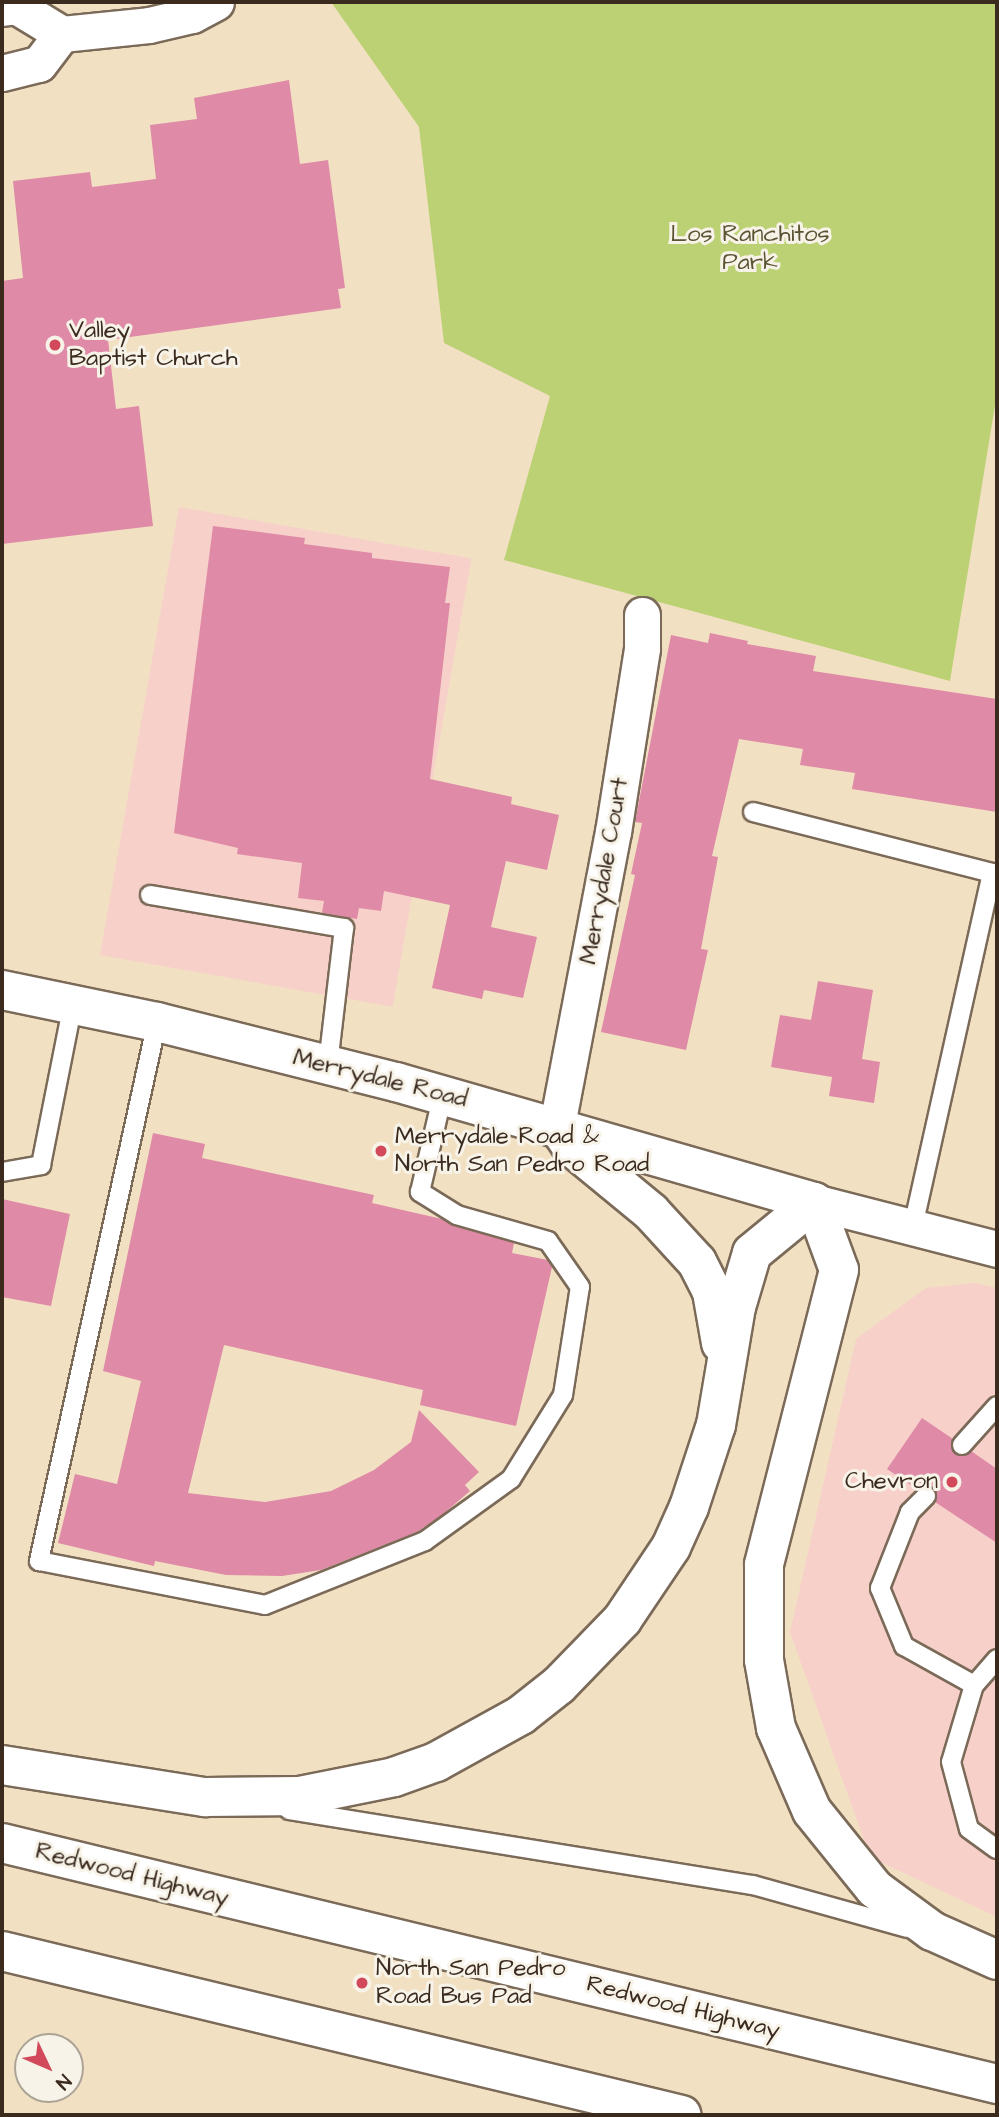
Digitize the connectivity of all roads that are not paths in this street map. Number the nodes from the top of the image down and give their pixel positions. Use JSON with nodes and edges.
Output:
{"nodes":[{"id":1,"x":216,"y":2,"type":"edge"},
{"id":2,"x":2,"y":8,"type":"edge"},
{"id":3,"x":149,"y":14,"type":"edge"},
{"id":4,"x":62,"y":34,"type":"junction"},
{"id":5,"x":2,"y":73,"type":"edge"},
{"id":6,"x":642,"y":615,"type":"dead end"},
{"id":7,"x":753,"y":812,"type":"dead end"},
{"id":8,"x":992,"y":894,"type":"edge"},
{"id":9,"x":150,"y":895,"type":"dead end"},
{"id":10,"x":2,"y":990,"type":"edge"},
{"id":11,"x":73,"y":1004,"type":"junction"},
{"id":12,"x":157,"y":1022,"type":"junction"},
{"id":13,"x":328,"y":1065,"type":"junction"},
{"id":14,"x":443,"y":1094,"type":"junction"},
{"id":15,"x":557,"y":1125,"type":"junction"},
{"id":16,"x":2,"y":1172,"type":"edge"},
{"id":17,"x":814,"y":1202,"type":"junction"},
{"id":18,"x":912,"y":1230,"type":"junction"},
{"id":19,"x":997,"y":1249,"type":"edge"},
{"id":20,"x":997,"y":1406,"type":"edge"},
{"id":21,"x":716,"y":1425,"type":"junction"},
{"id":22,"x":962,"y":1445,"type":"dead end"},
{"id":23,"x":926,"y":1496,"type":"dead end"},
{"id":24,"x":997,"y":1659,"type":"edge"},
{"id":25,"x":974,"y":1685,"type":"junction"},
{"id":26,"x":2,"y":1765,"type":"edge"},
{"id":27,"x":159,"y":1792,"type":"junction"},
{"id":28,"x":2,"y":1843,"type":"edge"},
{"id":29,"x":997,"y":1849,"type":"edge"},
{"id":30,"x":2,"y":1951,"type":"edge"},
{"id":31,"x":995,"y":1959,"type":"edge"},
{"id":32,"x":997,"y":2084,"type":"edge"},
{"id":33,"x":682,"y":2115,"type":"edge"}],
"edges":[{"from":1,"to":3,"type":"street"},
{"from":2,"to":4,"type":"street"},
{"from":3,"to":4,"type":"street"},
{"from":4,"to":5,"type":"street"},
{"from":6,"to":15,"type":"street","name":"Merrydale Court"},
{"from":7,"to":8,"type":"lane"},
{"from":8,"to":18,"type":"lane"},
{"from":9,"to":13,"type":"lane"},
{"from":10,"to":11,"type":"main road","name":"Merrydale Road"},
{"from":11,"to":12,"type":"main road","name":"Merrydale Road"},
{"from":11,"to":16,"type":"lane"},
{"from":12,"to":13,"type":"main road","name":"Merrydale Road"},
{"from":12,"to":14,"type":"lane"},
{"from":13,"to":14,"type":"main road","name":"Merrydale Road"},
{"from":14,"to":15,"type":"main road","name":"Merrydale Road"},
{"from":15,"to":17,"type":"main road","name":"Merrydale Road"},
{"from":15,"to":21,"type":"main road"},
{"from":17,"to":18,"type":"street","name":"Merrydale Road"},
{"from":17,"to":21,"type":"main road"},
{"from":17,"to":31,"type":"main road"},
{"from":18,"to":19,"type":"street","name":"Merrydale Road"},
{"from":20,"to":22,"type":"lane"},
{"from":21,"to":27,"type":"main road"},
{"from":23,"to":25,"type":"lane"},
{"from":24,"to":25,"type":"lane"},
{"from":25,"to":29,"type":"lane"},
{"from":26,"to":27,"type":"main road"},
{"from":27,"to":31,"type":"lane"},
{"from":28,"to":32,"type":"main road","name":"Redwood Highway"},
{"from":30,"to":33,"type":"main road"}]}
